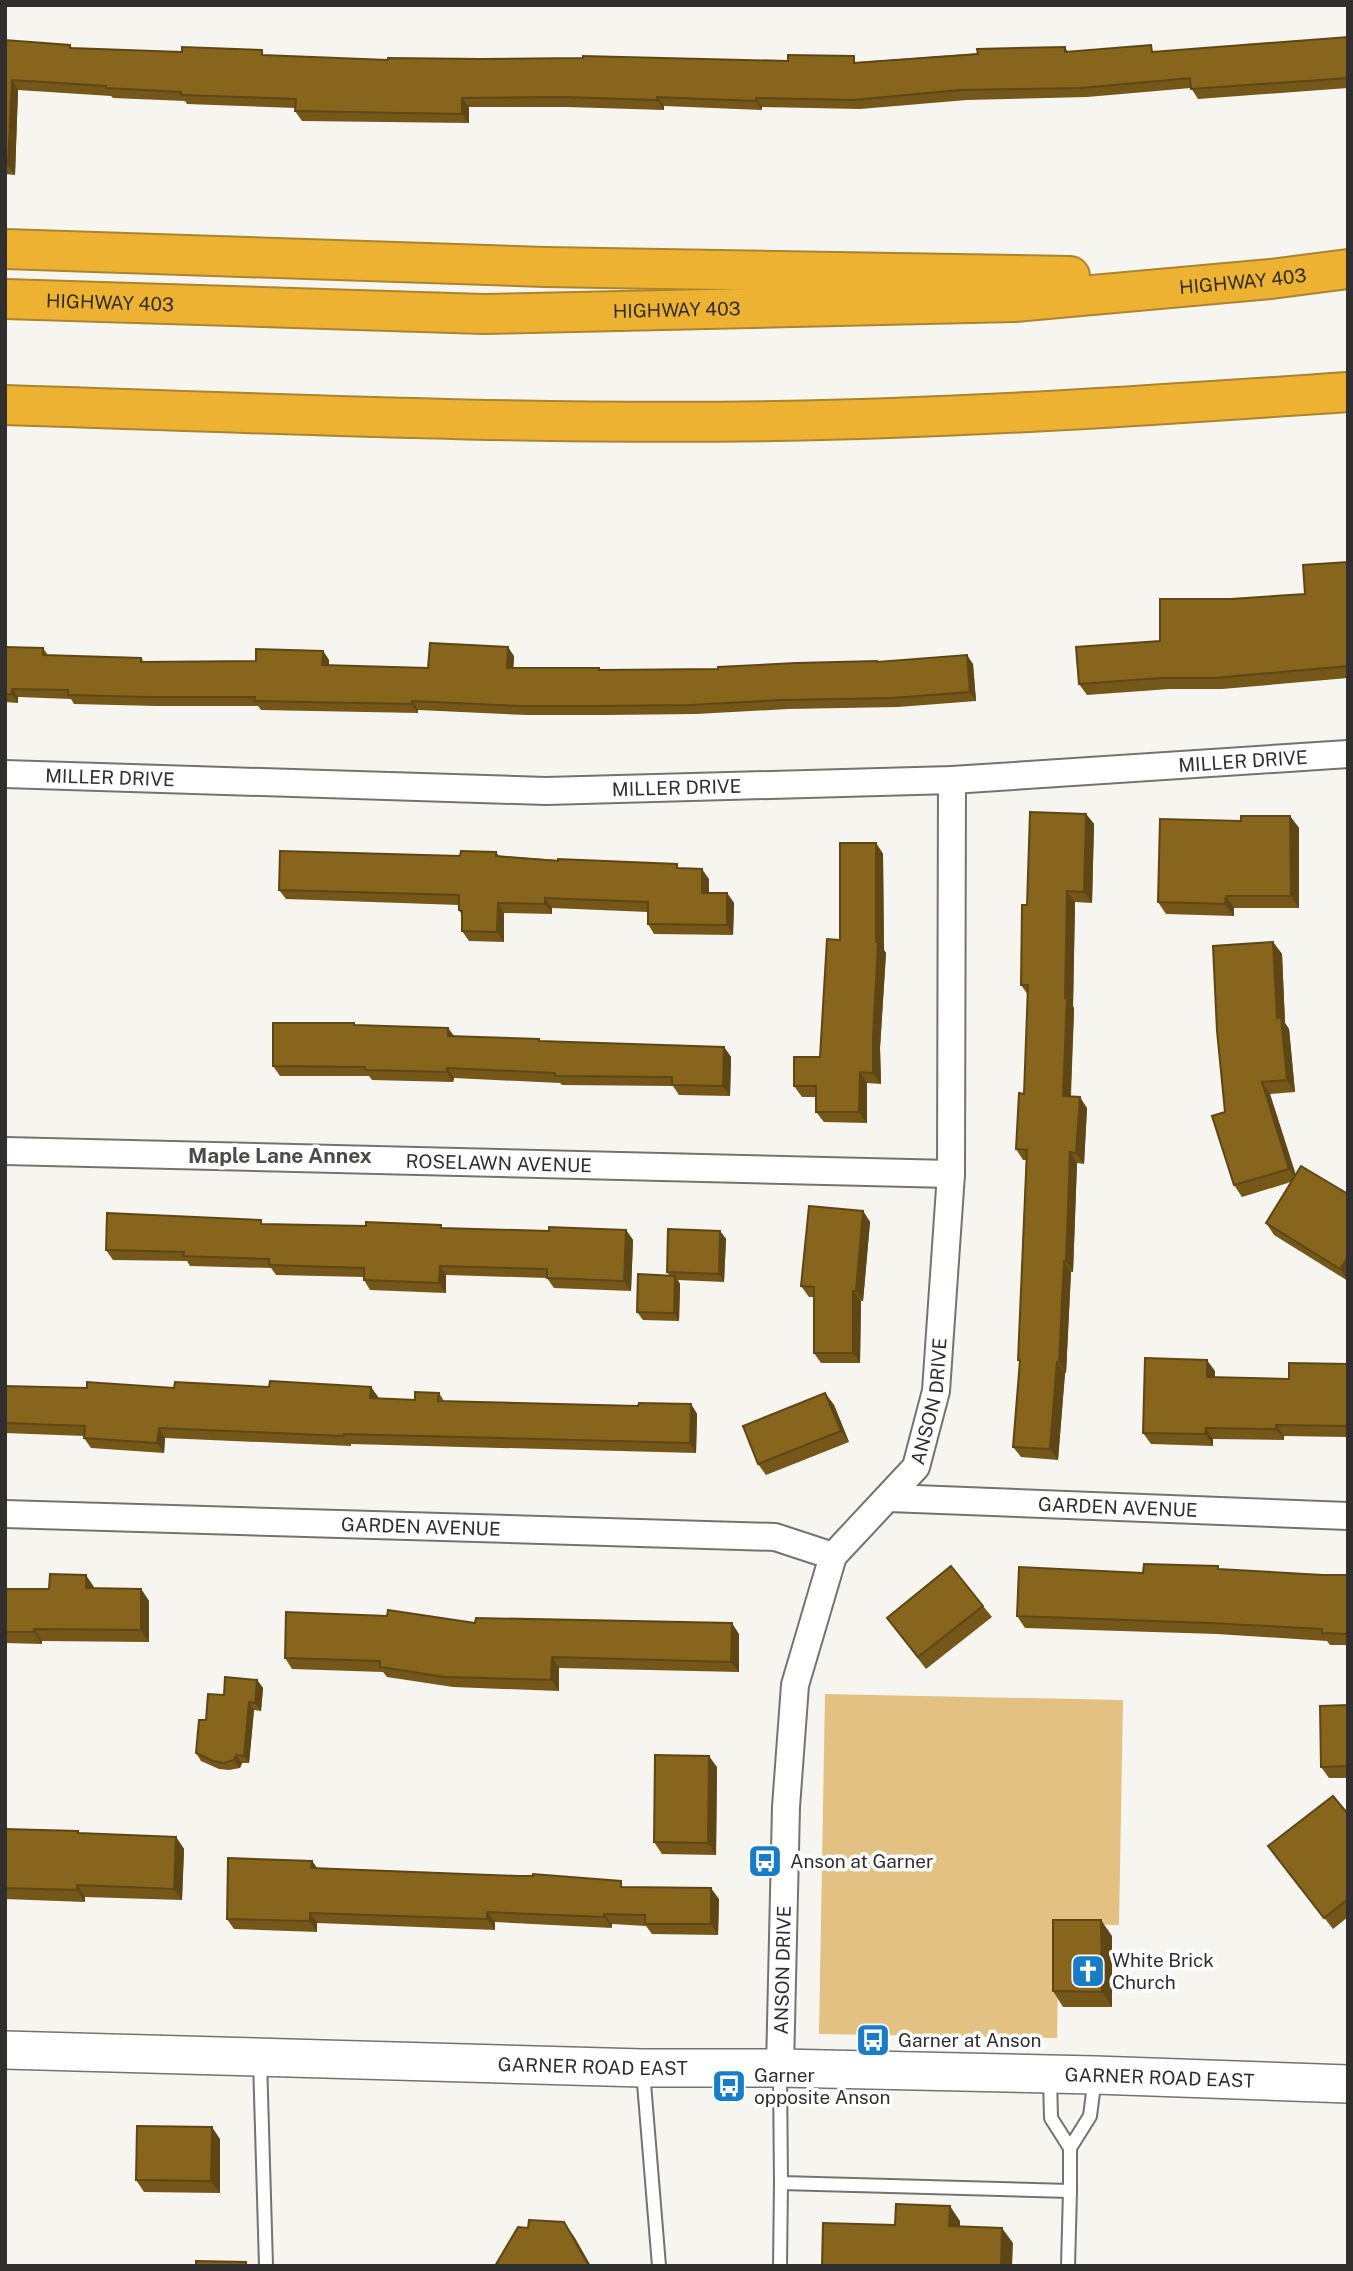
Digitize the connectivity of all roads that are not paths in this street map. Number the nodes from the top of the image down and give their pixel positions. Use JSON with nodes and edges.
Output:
{"nodes":[{"id":1,"x":5,"y":249,"type":"edge"},
{"id":2,"x":1348,"y":269,"type":"edge"},
{"id":3,"x":1271,"y":279,"type":"junction"},
{"id":4,"x":5,"y":299,"type":"edge"},
{"id":5,"x":1348,"y":392,"type":"edge"},
{"id":6,"x":5,"y":405,"type":"edge"},
{"id":7,"x":1348,"y":754,"type":"edge"},
{"id":8,"x":5,"y":774,"type":"edge"},
{"id":9,"x":951,"y":780,"type":"junction"},
{"id":10,"x":5,"y":1151,"type":"edge"},
{"id":11,"x":951,"y":1174,"type":"junction"},
{"id":12,"x":889,"y":1498,"type":"junction"},
{"id":13,"x":5,"y":1514,"type":"edge"},
{"id":14,"x":1348,"y":1516,"type":"edge"},
{"id":15,"x":833,"y":1556,"type":"junction"},
{"id":16,"x":5,"y":2050,"type":"edge"},
{"id":17,"x":260,"y":2057,"type":"junction"},
{"id":18,"x":642,"y":2068,"type":"junction"},
{"id":19,"x":780,"y":2068,"type":"junction"},
{"id":20,"x":1050,"y":2075,"type":"junction"},
{"id":21,"x":1095,"y":2075,"type":"junction"},
{"id":22,"x":1348,"y":2084,"type":"edge"},
{"id":23,"x":1070,"y":2148,"type":"junction"},
{"id":24,"x":780,"y":2183,"type":"junction"},
{"id":25,"x":1070,"y":2191,"type":"junction"},
{"id":26,"x":266,"y":2266,"type":"edge"},
{"id":27,"x":659,"y":2266,"type":"edge"},
{"id":28,"x":780,"y":2266,"type":"edge"},
{"id":29,"x":1068,"y":2266,"type":"edge"}],
"edges":[{"from":1,"to":3,"type":"highway"},
{"from":2,"to":3,"type":"highway","name":"HIGHWAY 403"},
{"from":3,"to":4,"type":"highway","name":"HIGHWAY 403"},
{"from":5,"to":6,"type":"highway"},
{"from":7,"to":9,"type":"street","name":"MILLER DRIVE"},
{"from":8,"to":9,"type":"street","name":"MILLER DRIVE"},
{"from":9,"to":11,"type":"street","name":"ANSON DRIVE"},
{"from":10,"to":11,"type":"street","name":"ROSELAWN AVENUE"},
{"from":11,"to":12,"type":"street","name":"ANSON DRIVE"},
{"from":12,"to":14,"type":"street","name":"GARDEN AVENUE"},
{"from":12,"to":15,"type":"street","name":"ANSON DRIVE"},
{"from":13,"to":15,"type":"street","name":"GARDEN AVENUE"},
{"from":15,"to":19,"type":"street","name":"ANSON DRIVE"},
{"from":16,"to":17,"type":"main road","name":"GARNER ROAD EAST"},
{"from":17,"to":18,"type":"main road","name":"GARNER ROAD EAST"},
{"from":17,"to":26,"type":"lane"},
{"from":18,"to":19,"type":"main road","name":"GARNER ROAD EAST"},
{"from":18,"to":27,"type":"lane"},
{"from":19,"to":20,"type":"main road","name":"GARNER ROAD EAST"},
{"from":19,"to":24,"type":"lane"},
{"from":20,"to":21,"type":"main road","name":"GARNER ROAD EAST"},
{"from":20,"to":23,"type":"lane"},
{"from":21,"to":22,"type":"main road","name":"GARNER ROAD EAST"},
{"from":21,"to":23,"type":"lane"},
{"from":23,"to":25,"type":"lane"},
{"from":24,"to":25,"type":"lane"},
{"from":24,"to":28,"type":"lane"},
{"from":25,"to":29,"type":"lane"}]}
